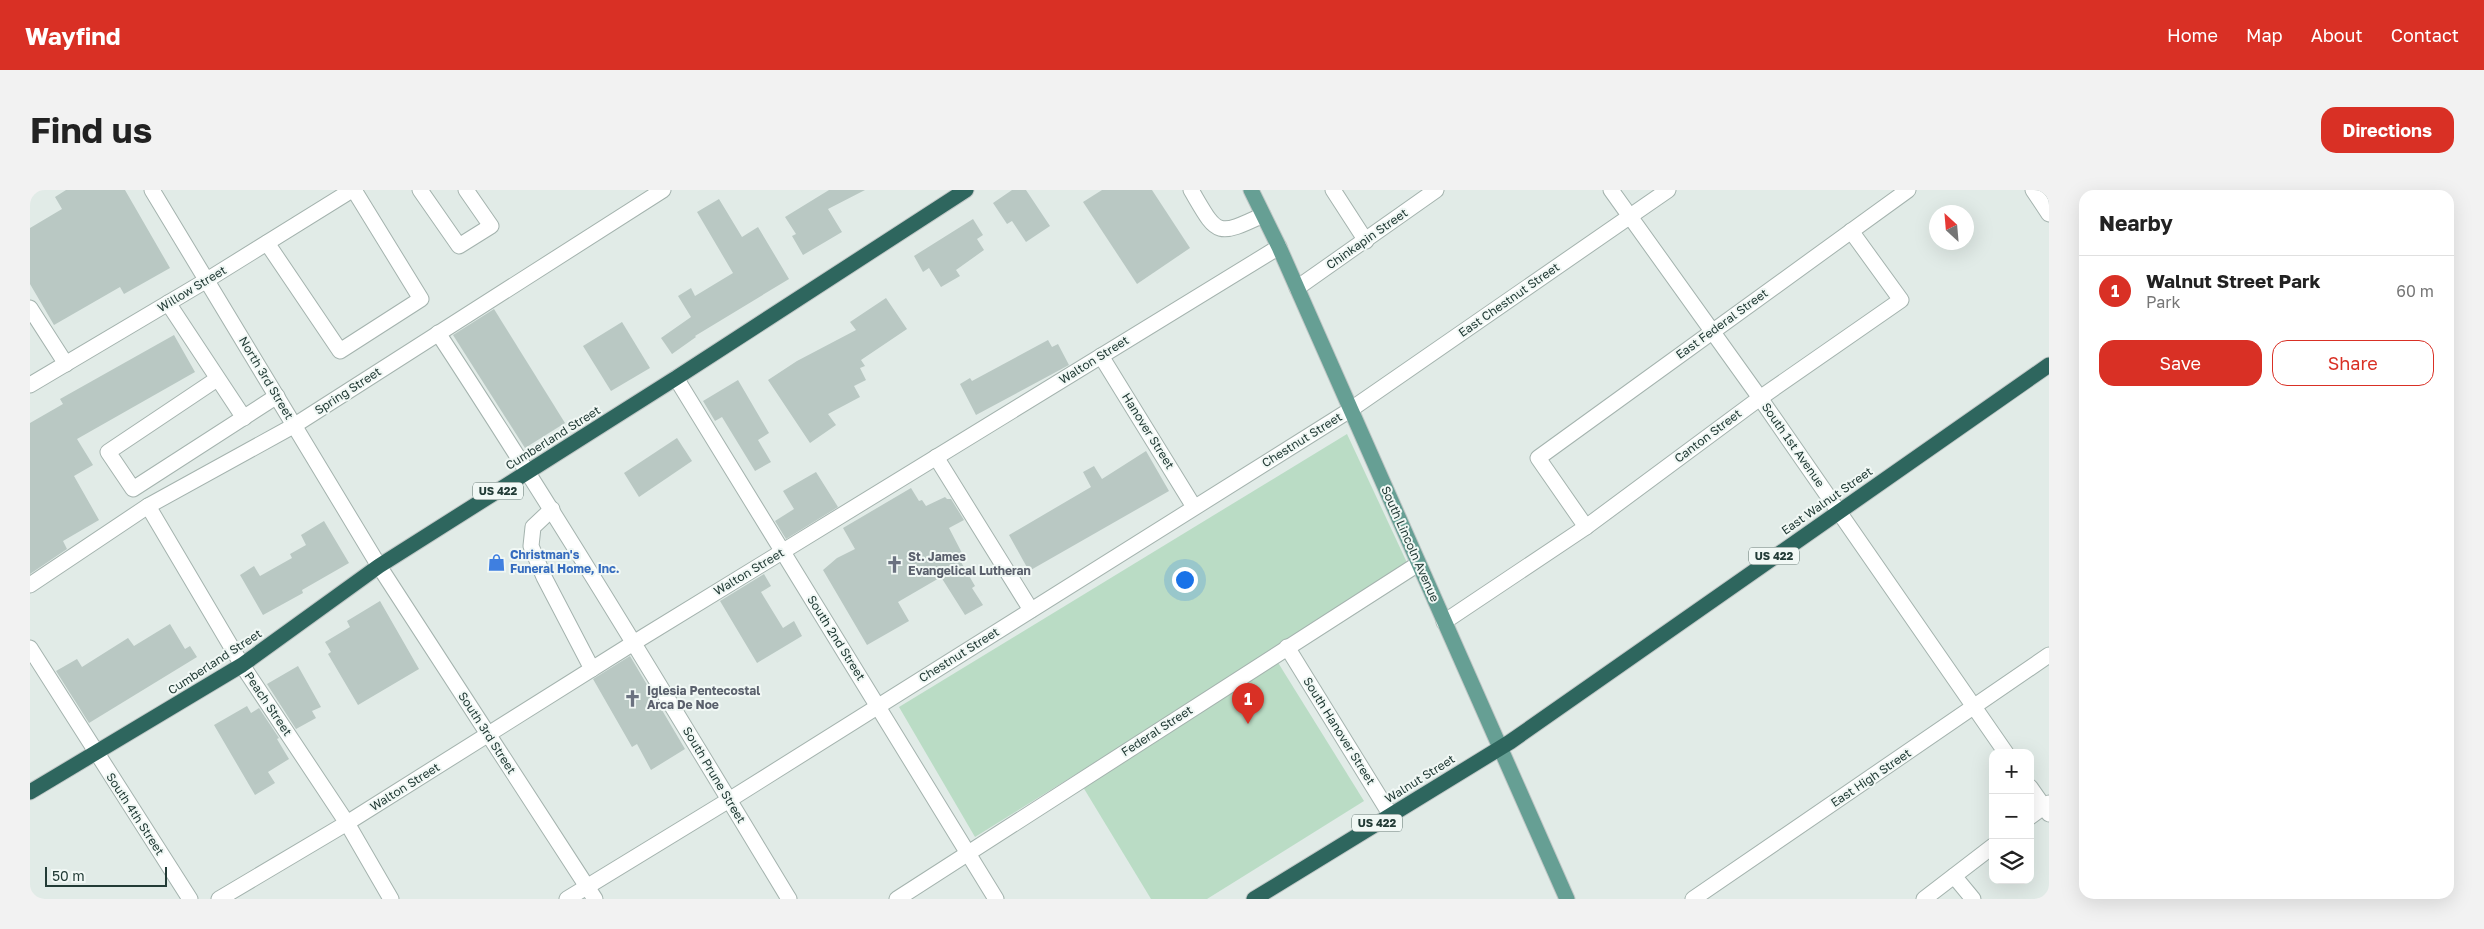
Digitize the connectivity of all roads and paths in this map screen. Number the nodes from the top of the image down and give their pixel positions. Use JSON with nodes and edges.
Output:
{"nodes":[{"id":1,"x":152,"y":190,"type":"edge"},
{"id":2,"x":353,"y":190,"type":"edge"},
{"id":3,"x":420,"y":190,"type":"edge"},
{"id":4,"x":466,"y":190,"type":"edge"},
{"id":5,"x":663,"y":190,"type":"edge"},
{"id":6,"x":966,"y":190,"type":"edge"},
{"id":7,"x":1191,"y":190,"type":"edge"},
{"id":8,"x":1252,"y":190,"type":"edge"},
{"id":9,"x":1333,"y":190,"type":"edge"},
{"id":10,"x":1436,"y":190,"type":"edge"},
{"id":11,"x":1611,"y":190,"type":"edge"},
{"id":12,"x":1668,"y":190,"type":"edge"},
{"id":13,"x":1908,"y":190,"type":"edge"},
{"id":14,"x":1263,"y":215,"type":"junction"},
{"id":15,"x":1629,"y":216,"type":"junction"},
{"id":16,"x":1851,"y":231,"type":"junction"},
{"id":17,"x":1366,"y":241,"type":"junction"},
{"id":18,"x":267,"y":243,"type":"junction"},
{"id":19,"x":1279,"y":247,"type":"junction"},
{"id":20,"x":207,"y":280,"type":"junction"},
{"id":21,"x":1297,"y":288,"type":"junction"},
{"id":22,"x":168,"y":303,"type":"junction"},
{"id":23,"x":30,"y":308,"type":"edge"},
{"id":24,"x":1712,"y":331,"type":"junction"},
{"id":25,"x":438,"y":334,"type":"junction"},
{"id":26,"x":1101,"y":356,"type":"junction"},
{"id":27,"x":66,"y":364,"type":"junction"},
{"id":28,"x":2049,"y":365,"type":"edge"},
{"id":29,"x":676,"y":378,"type":"junction"},
{"id":30,"x":217,"y":379,"type":"junction"},
{"id":31,"x":30,"y":385,"type":"edge"},
{"id":32,"x":277,"y":396,"type":"junction"},
{"id":33,"x":1760,"y":398,"type":"junction"},
{"id":34,"x":1350,"y":410,"type":"junction"},
{"id":35,"x":244,"y":418,"type":"junction"},
{"id":36,"x":295,"y":425,"type":"junction"},
{"id":37,"x":936,"y":457,"type":"junction"},
{"id":38,"x":528,"y":472,"type":"junction"},
{"id":39,"x":148,"y":506,"type":"junction"},
{"id":40,"x":1194,"y":507,"type":"junction"},
{"id":41,"x":552,"y":509,"type":"junction"},
{"id":42,"x":1839,"y":510,"type":"junction"},
{"id":43,"x":1586,"y":527,"type":"junction"},
{"id":44,"x":783,"y":552,"type":"junction"},
{"id":45,"x":1418,"y":564,"type":"junction"},
{"id":46,"x":379,"y":566,"type":"junction"},
{"id":47,"x":30,"y":585,"type":"edge"},
{"id":48,"x":1031,"y":610,"type":"junction"},
{"id":49,"x":1444,"y":622,"type":"junction"},
{"id":50,"x":635,"y":642,"type":"junction"},
{"id":51,"x":1287,"y":647,"type":"junction"},
{"id":52,"x":30,"y":648,"type":"edge"},
{"id":53,"x":2049,"y":655,"type":"edge"},
{"id":54,"x":242,"y":665,"type":"junction"},
{"id":55,"x":592,"y":669,"type":"junction"},
{"id":56,"x":878,"y":707,"type":"junction"},
{"id":57,"x":1975,"y":707,"type":"junction"},
{"id":58,"x":488,"y":734,"type":"junction"},
{"id":59,"x":1500,"y":748,"type":"junction"},
{"id":60,"x":2003,"y":749,"type":"edge"},
{"id":61,"x":96,"y":754,"type":"junction"},
{"id":62,"x":30,"y":792,"type":"edge"},
{"id":63,"x":2034,"y":792,"type":"edge"},
{"id":64,"x":729,"y":800,"type":"junction"},
{"id":65,"x":2047,"y":808,"type":"edge"},
{"id":66,"x":1390,"y":814,"type":"junction"},
{"id":67,"x":2034,"y":815,"type":"edge"},
{"id":68,"x":347,"y":823,"type":"junction"},
{"id":69,"x":1989,"y":849,"type":"edge"},
{"id":70,"x":968,"y":852,"type":"junction"},
{"id":71,"x":1954,"y":876,"type":"junction"},
{"id":72,"x":591,"y":893,"type":"edge"},
{"id":73,"x":190,"y":899,"type":"edge"},
{"id":74,"x":219,"y":899,"type":"edge"},
{"id":75,"x":391,"y":899,"type":"edge"},
{"id":76,"x":567,"y":899,"type":"edge"},
{"id":77,"x":789,"y":899,"type":"edge"},
{"id":78,"x":897,"y":899,"type":"edge"},
{"id":79,"x":996,"y":899,"type":"edge"},
{"id":80,"x":1254,"y":899,"type":"edge"},
{"id":81,"x":1566,"y":899,"type":"edge"},
{"id":82,"x":1693,"y":899,"type":"edge"},
{"id":83,"x":1924,"y":899,"type":"edge"},
{"id":84,"x":1973,"y":899,"type":"edge"}],
"edges":[{"from":1,"to":20,"type":"street","name":"North 3rd Street"},
{"from":2,"to":18,"type":"street","name":"Willow Street"},
{"from":2,"to":18,"type":"street"},
{"from":3,"to":4,"type":"street"},
{"from":5,"to":25,"type":"street","name":"Spring Street"},
{"from":6,"to":29,"type":"highway","name":"Cumberland Street","number":"US 422"},
{"from":7,"to":14,"type":"street"},
{"from":8,"to":14,"type":"main road","name":"South Lincoln Avenue"},
{"from":9,"to":17,"type":"street"},
{"from":10,"to":17,"type":"street","name":"Chinkapin Street"},
{"from":11,"to":15,"type":"street","name":"South 1st Avenue"},
{"from":12,"to":15,"type":"street","name":"East Chestnut Street"},
{"from":13,"to":16,"type":"street","name":"East Federal Street"},
{"from":14,"to":19,"type":"main road","name":"South Lincoln Avenue"},
{"from":15,"to":24,"type":"street","name":"South 1st Avenue"},
{"from":15,"to":34,"type":"street","name":"East Chestnut Street"},
{"from":16,"to":24,"type":"street","name":"East Federal Street"},
{"from":16,"to":33,"type":"street","name":"Canton Street"},
{"from":17,"to":21,"type":"street","name":"Chinkapin Street"},
{"from":18,"to":20,"type":"street","name":"Willow Street"},
{"from":19,"to":21,"type":"main road","name":"South Lincoln Avenue"},
{"from":19,"to":26,"type":"street","name":"Walton Street"},
{"from":20,"to":22,"type":"street","name":"Willow Street"},
{"from":20,"to":32,"type":"street","name":"North 3rd Street"},
{"from":21,"to":34,"type":"main road","name":"South Lincoln Avenue"},
{"from":22,"to":27,"type":"street","name":"Willow Street"},
{"from":22,"to":30,"type":"street"},
{"from":23,"to":27,"type":"street"},
{"from":24,"to":33,"type":"street","name":"South 1st Avenue"},
{"from":24,"to":43,"type":"street","name":"East Federal Street"},
{"from":25,"to":36,"type":"street","name":"Spring Street"},
{"from":25,"to":38,"type":"street","name":"South Prune Street"},
{"from":26,"to":37,"type":"street","name":"Walton Street"},
{"from":26,"to":40,"type":"street","name":"Hanover Street"},
{"from":27,"to":31,"type":"street","name":"Willow Street"},
{"from":28,"to":42,"type":"highway","name":"East Walnut Street","number":"US 422"},
{"from":29,"to":38,"type":"highway","name":"Cumberland Street","number":"US 422"},
{"from":29,"to":44,"type":"street","name":"South 2nd Street"},
{"from":30,"to":35,"type":"street"},
{"from":30,"to":35,"type":"street"},
{"from":32,"to":35,"type":"street"},
{"from":32,"to":36,"type":"street","name":"North 3rd Street"},
{"from":33,"to":42,"type":"street","name":"South 1st Avenue"},
{"from":33,"to":43,"type":"street","name":"Canton Street"},
{"from":34,"to":40,"type":"street","name":"Chestnut Street"},
{"from":34,"to":45,"type":"main road","name":"South Lincoln Avenue"},
{"from":36,"to":39,"type":"street","name":"Spring Street"},
{"from":36,"to":46,"type":"street","name":"North 3rd Street"},
{"from":37,"to":44,"type":"street","name":"Walton Street"},
{"from":37,"to":48,"type":"street"},
{"from":38,"to":41,"type":"street","name":"South Prune Street"},
{"from":38,"to":46,"type":"highway","name":"Cumberland Street","number":"US 422"},
{"from":39,"to":47,"type":"street","name":"Spring Street"},
{"from":39,"to":54,"type":"street","name":"Peach Street"},
{"from":40,"to":48,"type":"street","name":"Chestnut Street"},
{"from":41,"to":50,"type":"street","name":"South Prune Street"},
{"from":41,"to":55,"type":"street"},
{"from":42,"to":57,"type":"street","name":"South 1st Avenue"},
{"from":42,"to":59,"type":"highway","name":"East Walnut Street","number":"US 422"},
{"from":43,"to":49,"type":"street","name":"Canton Street"},
{"from":44,"to":50,"type":"street","name":"Walton Street"},
{"from":44,"to":56,"type":"street","name":"South 2nd Street"},
{"from":45,"to":49,"type":"main road","name":"South Lincoln Avenue"},
{"from":45,"to":51,"type":"street","name":"Federal Street"},
{"from":46,"to":54,"type":"highway","name":"Cumberland Street","number":"US 422"},
{"from":46,"to":58,"type":"street","name":"South 3rd Street"},
{"from":48,"to":56,"type":"street","name":"Chestnut Street"},
{"from":49,"to":59,"type":"main road","name":"South Lincoln Avenue"},
{"from":50,"to":55,"type":"street","name":"Walton Street"},
{"from":50,"to":64,"type":"street","name":"South Prune Street"},
{"from":51,"to":66,"type":"street","name":"South Hanover Street"},
{"from":51,"to":70,"type":"street","name":"Federal Street"},
{"from":52,"to":61,"type":"street","name":"South 4th Street"},
{"from":53,"to":57,"type":"street","name":"East High Street"},
{"from":54,"to":61,"type":"highway","name":"Cumberland Street","number":"US 422"},
{"from":54,"to":68,"type":"street","name":"Peach Street"},
{"from":55,"to":58,"type":"street","name":"Walton Street"},
{"from":56,"to":64,"type":"street","name":"Chestnut Street"},
{"from":56,"to":70,"type":"street","name":"South 2nd Street"},
{"from":57,"to":60,"type":"street","name":"South 1st Avenue"},
{"from":57,"to":82,"type":"street","name":"East High Street"},
{"from":58,"to":68,"type":"street","name":"Walton Street"},
{"from":58,"to":72,"type":"street","name":"South 3rd Street"},
{"from":59,"to":66,"type":"highway","name":"Walnut Street","number":"US 422"},
{"from":59,"to":81,"type":"main road","name":"South Lincoln Avenue"},
{"from":61,"to":62,"type":"highway","name":"Cumberland Street","number":"US 422"},
{"from":61,"to":73,"type":"street","name":"South 4th Street"},
{"from":63,"to":65,"type":"street"},
{"from":64,"to":72,"type":"street","name":"Chestnut Street"},
{"from":64,"to":77,"type":"street","name":"South Prune Street"},
{"from":65,"to":67,"type":"street"},
{"from":66,"to":80,"type":"highway","name":"Walnut Street","number":"US 422"},
{"from":68,"to":74,"type":"street","name":"Walton Street"},
{"from":68,"to":75,"type":"street","name":"Peach Street"},
{"from":69,"to":71,"type":"street"},
{"from":70,"to":78,"type":"street","name":"Federal Street"},
{"from":70,"to":79,"type":"street","name":"South 2nd Street"},
{"from":71,"to":83,"type":"street"},
{"from":71,"to":84,"type":"street"},
{"from":72,"to":76,"type":"street","name":"Chestnut Street"}]}
